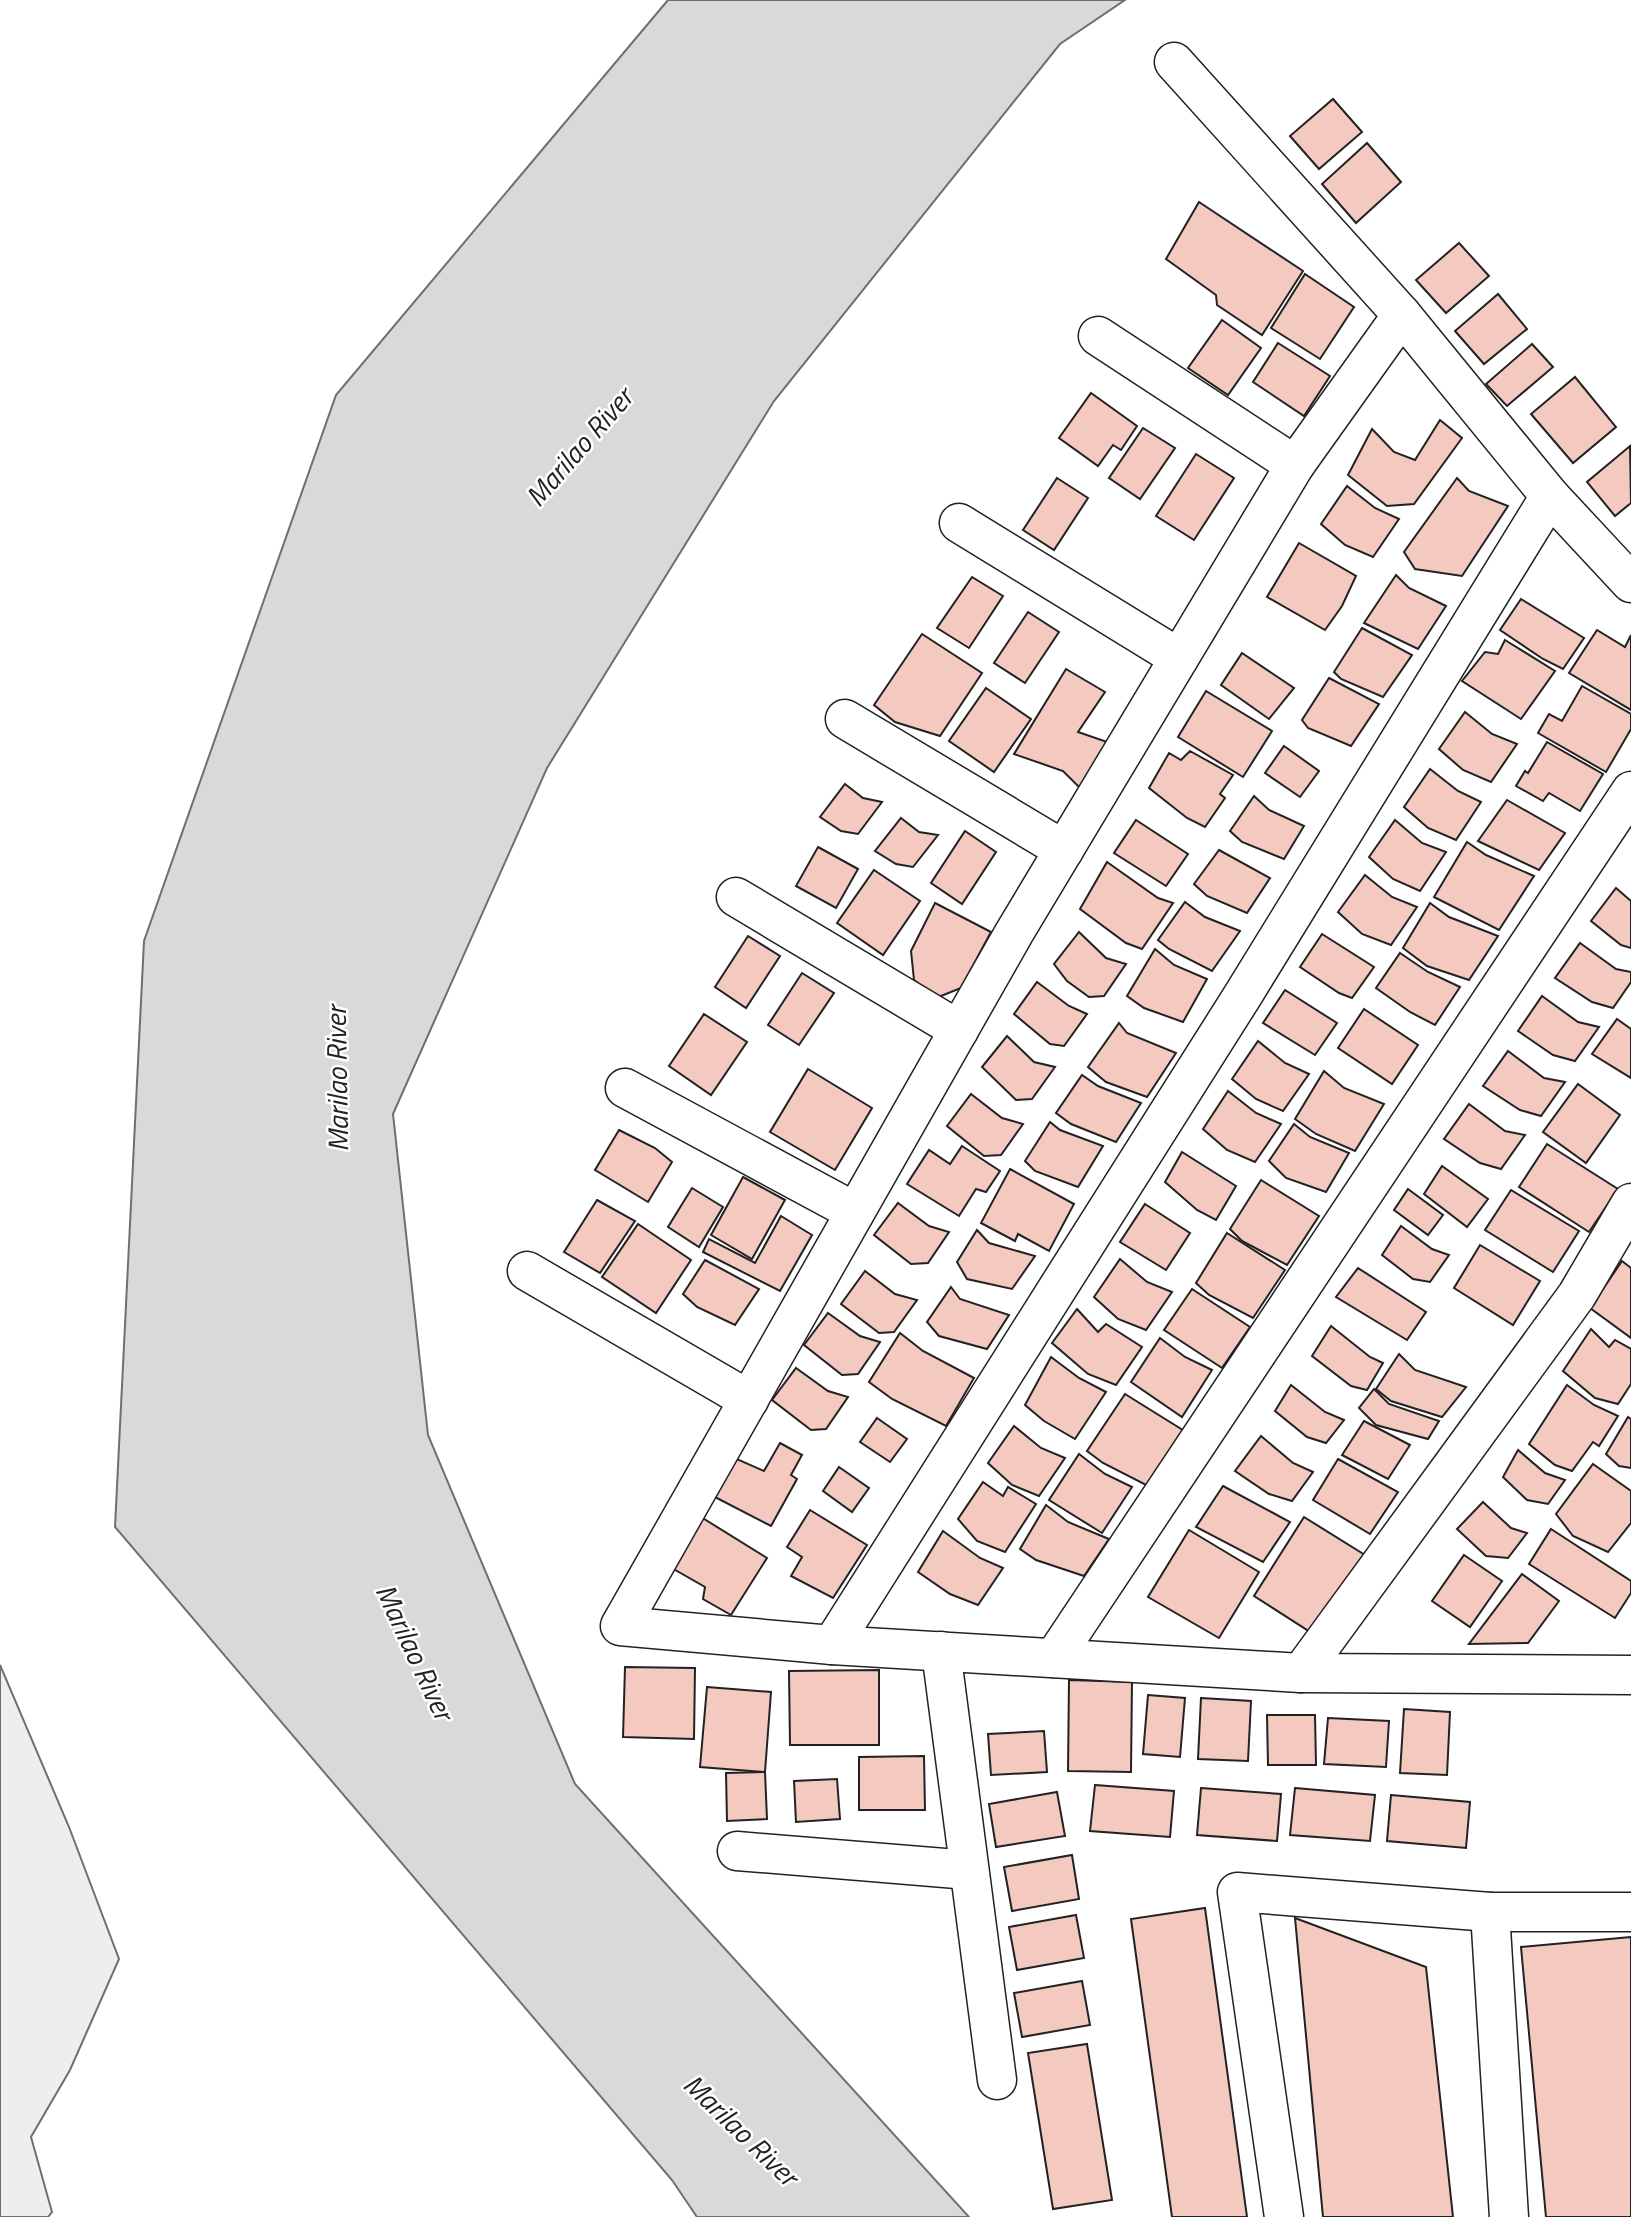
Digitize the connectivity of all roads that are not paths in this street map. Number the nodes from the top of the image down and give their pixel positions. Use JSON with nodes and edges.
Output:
{"nodes":[{"id":1,"x":1174,"y":62,"type":"dead end"},
{"id":2,"x":1402,"y":315,"type":"junction"},
{"id":3,"x":1098,"y":336,"type":"dead end"},
{"id":4,"x":1295,"y":466,"type":"junction"},
{"id":5,"x":1550,"y":496,"type":"junction"},
{"id":6,"x":960,"y":523,"type":"dead end"},
{"id":7,"x":1631,"y":583,"type":"edge"},
{"id":8,"x":1179,"y":658,"type":"junction"},
{"id":9,"x":845,"y":719,"type":"dead end"},
{"id":10,"x":1631,"y":791,"type":"edge"},
{"id":11,"x":1065,"y":850,"type":"junction"},
{"id":12,"x":736,"y":897,"type":"dead end"},
{"id":13,"x":959,"y":1030,"type":"junction"},
{"id":14,"x":625,"y":1088,"type":"dead end"},
{"id":15,"x":1631,"y":1203,"type":"edge"},
{"id":16,"x":855,"y":1212,"type":"junction"},
{"id":17,"x":527,"y":1271,"type":"dead end"},
{"id":18,"x":749,"y":1400,"type":"junction"},
{"id":19,"x":832,"y":1645,"type":"junction"},
{"id":20,"x":940,"y":1651,"type":"junction"},
{"id":21,"x":1054,"y":1658,"type":"junction"},
{"id":22,"x":1301,"y":1672,"type":"junction"},
{"id":23,"x":1631,"y":1675,"type":"edge"},
{"id":24,"x":737,"y":1851,"type":"dead end"},
{"id":25,"x":969,"y":1870,"type":"junction"},
{"id":26,"x":1490,"y":1912,"type":"junction"},
{"id":27,"x":1631,"y":1912,"type":"edge"},
{"id":28,"x":997,"y":2080,"type":"dead end"},
{"id":29,"x":1284,"y":2217,"type":"edge"},
{"id":30,"x":1509,"y":2217,"type":"edge"}],
"edges":[{"from":1,"to":2,"type":"street"},
{"from":2,"to":4,"type":"street"},
{"from":2,"to":5,"type":"street"},
{"from":3,"to":4,"type":"street"},
{"from":4,"to":8,"type":"street"},
{"from":5,"to":7,"type":"street"},
{"from":5,"to":19,"type":"street"},
{"from":6,"to":8,"type":"street"},
{"from":8,"to":11,"type":"street"},
{"from":9,"to":11,"type":"street"},
{"from":10,"to":21,"type":"street"},
{"from":11,"to":13,"type":"street"},
{"from":12,"to":13,"type":"street"},
{"from":13,"to":16,"type":"street"},
{"from":14,"to":16,"type":"street"},
{"from":15,"to":22,"type":"street"},
{"from":16,"to":18,"type":"street"},
{"from":17,"to":18,"type":"street"},
{"from":18,"to":19,"type":"street"},
{"from":19,"to":20,"type":"street"},
{"from":20,"to":21,"type":"street"},
{"from":20,"to":25,"type":"street"},
{"from":21,"to":22,"type":"street"},
{"from":22,"to":23,"type":"street"},
{"from":24,"to":25,"type":"street"},
{"from":25,"to":28,"type":"street"},
{"from":26,"to":27,"type":"street"},
{"from":26,"to":29,"type":"street"},
{"from":26,"to":30,"type":"street"}]}
